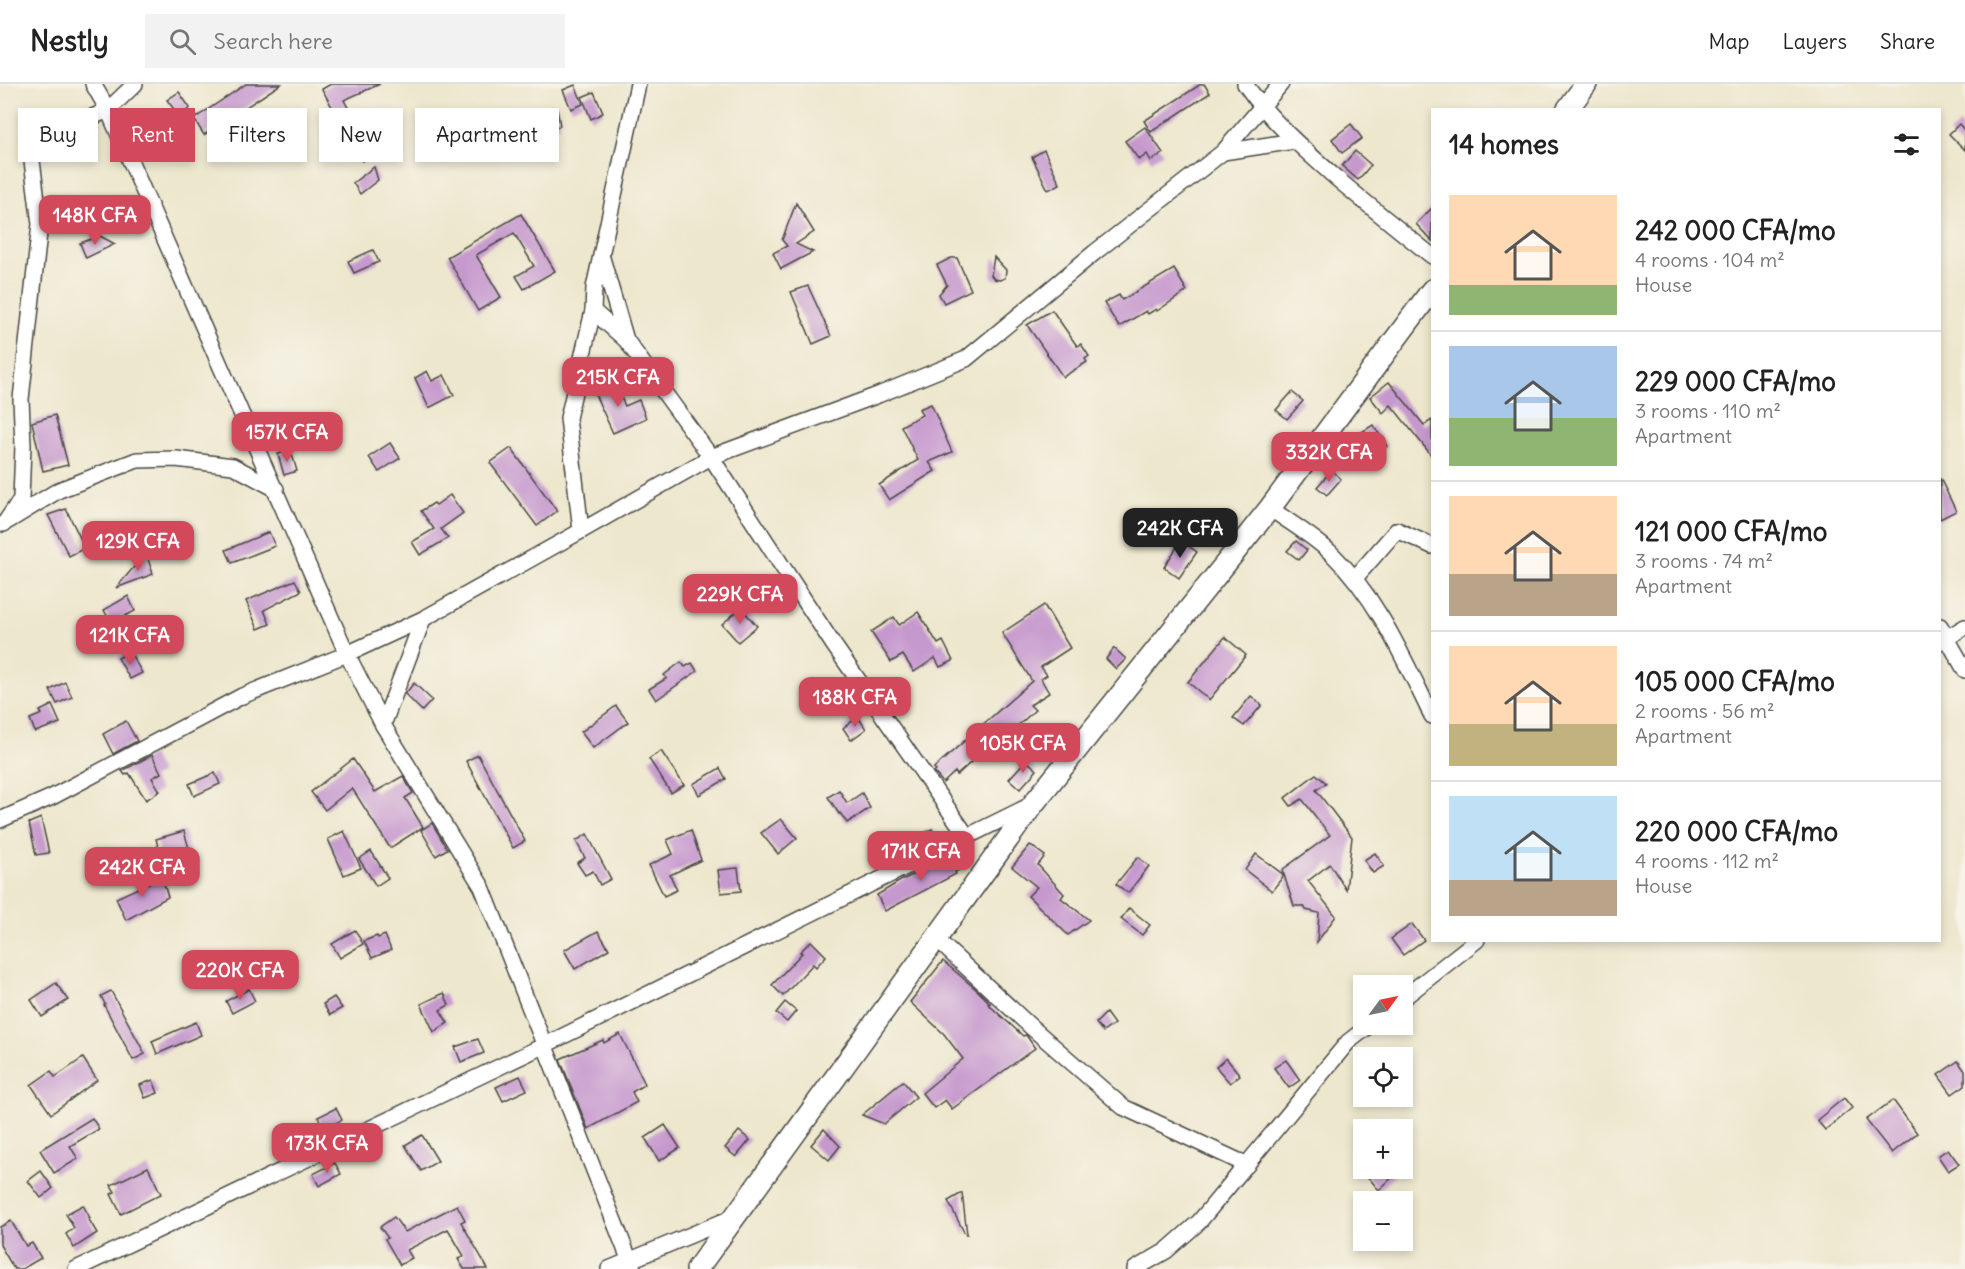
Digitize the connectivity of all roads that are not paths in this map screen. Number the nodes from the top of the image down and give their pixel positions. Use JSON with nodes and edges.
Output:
{"nodes":[{"id":1,"x":93,"y":84,"type":"edge"},
{"id":2,"x":135,"y":84,"type":"edge"},
{"id":3,"x":638,"y":84,"type":"edge"},
{"id":4,"x":1245,"y":84,"type":"edge"},
{"id":5,"x":1281,"y":84,"type":"edge"},
{"id":6,"x":1586,"y":84,"type":"edge"},
{"id":7,"x":1260,"y":106,"type":"junction"},
{"id":8,"x":1568,"y":108,"type":"edge"},
{"id":9,"x":108,"y":110,"type":"junction"},
{"id":10,"x":1294,"y":141,"type":"junction"},
{"id":11,"x":1223,"y":152,"type":"junction"},
{"id":12,"x":601,"y":255,"type":"junction"},
{"id":13,"x":1431,"y":255,"type":"edge"},
{"id":14,"x":1431,"y":291,"type":"edge"},
{"id":15,"x":593,"y":311,"type":"junction"},
{"id":16,"x":627,"y":340,"type":"junction"},
{"id":17,"x":711,"y":457,"type":"junction"},
{"id":18,"x":276,"y":489,"type":"junction"},
{"id":19,"x":1269,"y":508,"type":"junction"},
{"id":20,"x":2,"y":525,"type":"edge"},
{"id":21,"x":581,"y":531,"type":"junction"},
{"id":22,"x":1431,"y":546,"type":"edge"},
{"id":23,"x":1356,"y":578,"type":"junction"},
{"id":24,"x":423,"y":619,"type":"junction"},
{"id":25,"x":1965,"y":627,"type":"edge"},
{"id":26,"x":1942,"y":636,"type":"edge"},
{"id":27,"x":347,"y":654,"type":"junction"},
{"id":28,"x":1965,"y":670,"type":"edge"},
{"id":29,"x":1431,"y":714,"type":"edge"},
{"id":30,"x":383,"y":725,"type":"junction"},
{"id":31,"x":1034,"y":803,"type":"junction"},
{"id":32,"x":0,"y":820,"type":"edge"},
{"id":33,"x":967,"y":836,"type":"junction"},
{"id":34,"x":936,"y":939,"type":"junction"},
{"id":35,"x":1474,"y":942,"type":"edge"},
{"id":36,"x":1413,"y":990,"type":"edge"},
{"id":37,"x":1357,"y":1035,"type":"edge"},
{"id":38,"x":544,"y":1045,"type":"junction"},
{"id":39,"x":1246,"y":1165,"type":"junction"},
{"id":40,"x":734,"y":1217,"type":"junction"},
{"id":41,"x":631,"y":1264,"type":"edge"},
{"id":42,"x":76,"y":1269,"type":"edge"},
{"id":43,"x":609,"y":1269,"type":"edge"},
{"id":44,"x":697,"y":1269,"type":"edge"},
{"id":45,"x":1135,"y":1269,"type":"edge"}],
"edges":[{"from":1,"to":9,"type":"street"},
{"from":2,"to":9,"type":"street"},
{"from":3,"to":12,"type":"street"},
{"from":4,"to":7,"type":"street"},
{"from":5,"to":7,"type":"street"},
{"from":6,"to":8,"type":"main road"},
{"from":7,"to":10,"type":"street"},
{"from":7,"to":11,"type":"street"},
{"from":9,"to":18,"type":"street"},
{"from":9,"to":20,"type":"street"},
{"from":10,"to":11,"type":"street"},
{"from":10,"to":13,"type":"street"},
{"from":11,"to":17,"type":"street"},
{"from":12,"to":15,"type":"street"},
{"from":12,"to":16,"type":"street"},
{"from":14,"to":19,"type":"main road"},
{"from":15,"to":16,"type":"street"},
{"from":15,"to":21,"type":"street"},
{"from":16,"to":17,"type":"street"},
{"from":17,"to":21,"type":"street"},
{"from":17,"to":33,"type":"street"},
{"from":18,"to":20,"type":"street"},
{"from":18,"to":27,"type":"street"},
{"from":19,"to":23,"type":"street"},
{"from":19,"to":31,"type":"main road"},
{"from":21,"to":24,"type":"street"},
{"from":22,"to":23,"type":"street"},
{"from":23,"to":29,"type":"street"},
{"from":24,"to":27,"type":"street"},
{"from":24,"to":30,"type":"street"},
{"from":25,"to":26,"type":"street"},
{"from":26,"to":28,"type":"street"},
{"from":27,"to":30,"type":"street"},
{"from":27,"to":32,"type":"street"},
{"from":30,"to":38,"type":"street"},
{"from":31,"to":33,"type":"street"},
{"from":31,"to":34,"type":"main road"},
{"from":33,"to":38,"type":"street"},
{"from":34,"to":39,"type":"street"},
{"from":34,"to":40,"type":"main road"},
{"from":35,"to":36,"type":"street"},
{"from":37,"to":39,"type":"street"},
{"from":38,"to":41,"type":"street"},
{"from":38,"to":42,"type":"street"},
{"from":39,"to":45,"type":"street"},
{"from":40,"to":41,"type":"street"},
{"from":40,"to":44,"type":"main road"},
{"from":41,"to":43,"type":"street"}]}
